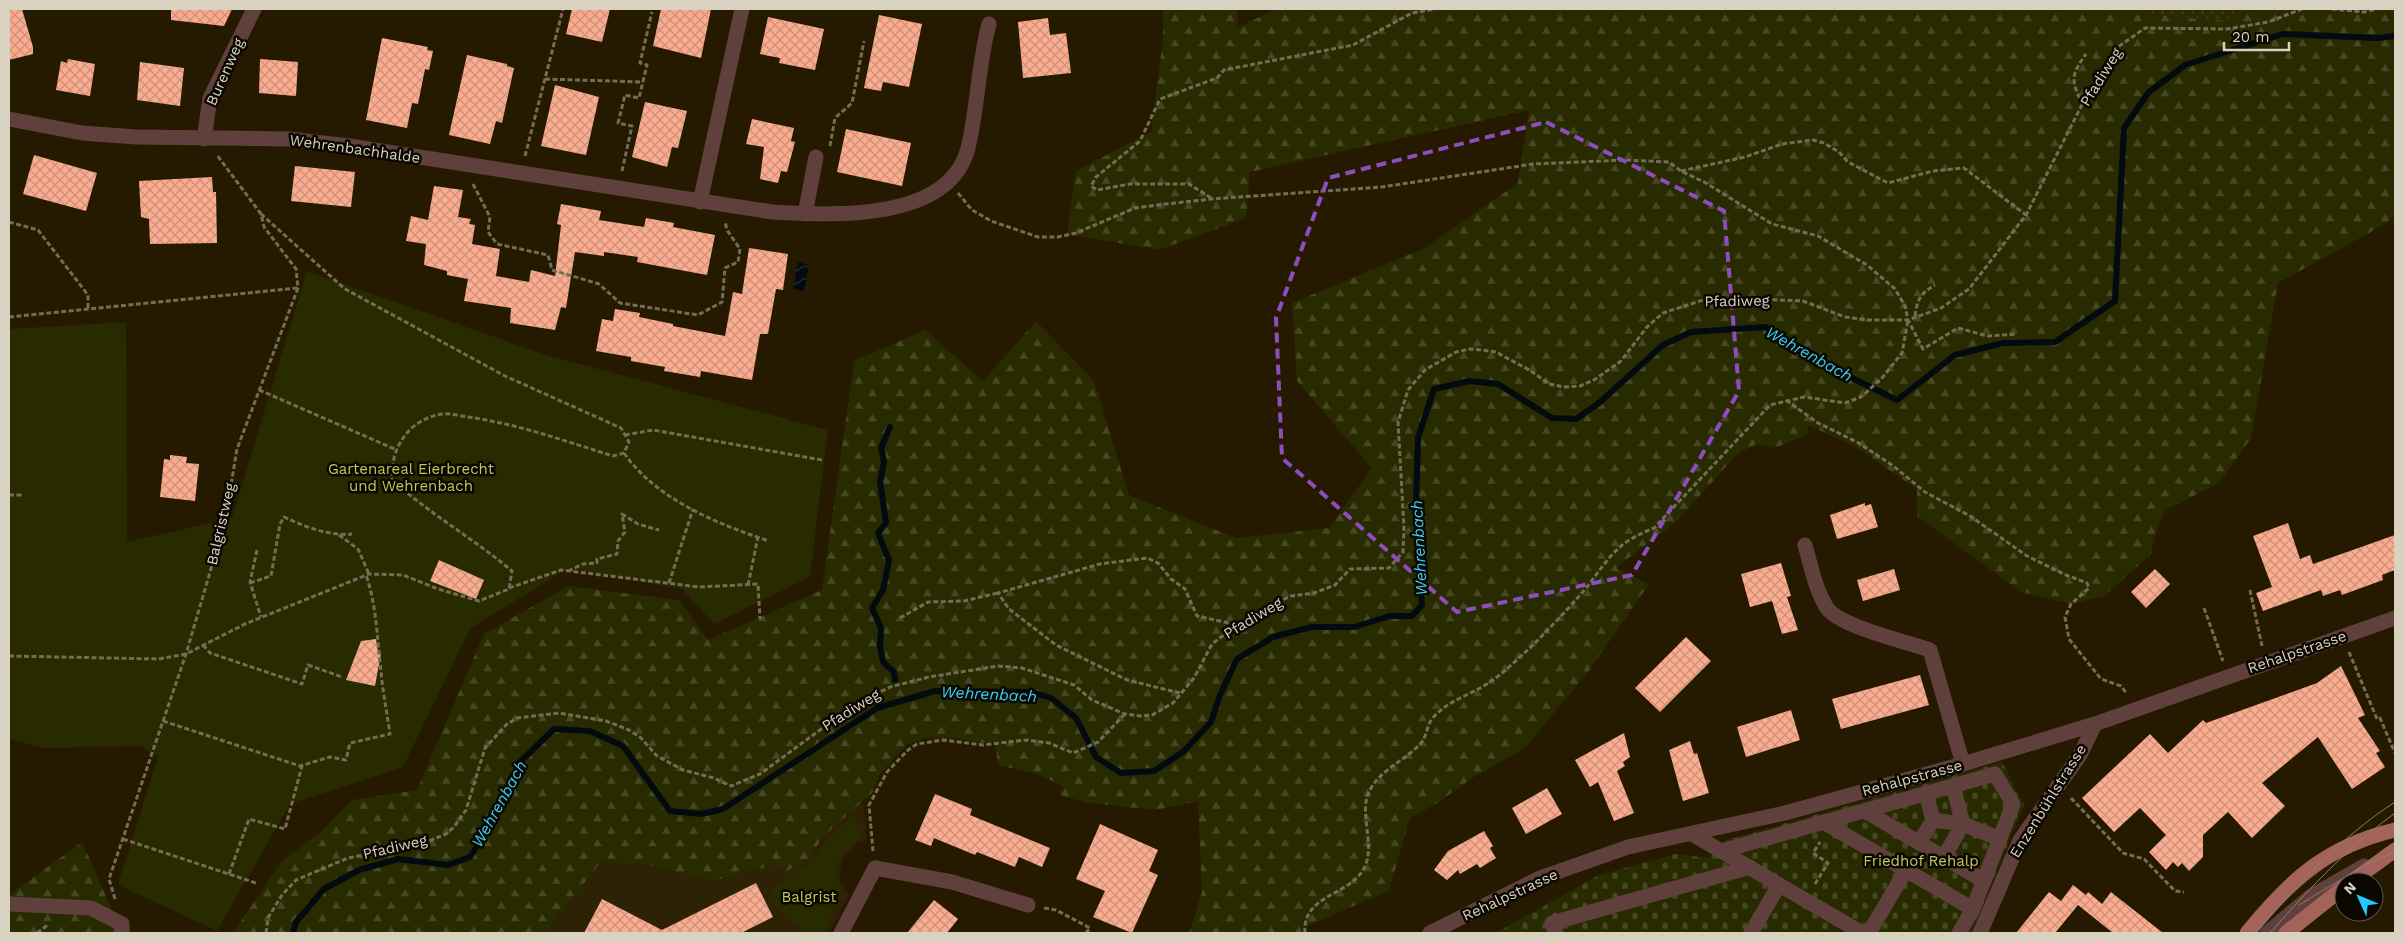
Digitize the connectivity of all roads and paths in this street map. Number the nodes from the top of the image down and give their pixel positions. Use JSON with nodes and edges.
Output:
{"nodes":[{"id":1,"x":254,"y":9,"type":"edge"},
{"id":2,"x":563,"y":9,"type":"edge"},
{"id":3,"x":742,"y":9,"type":"edge"},
{"id":4,"x":1436,"y":9,"type":"edge"},
{"id":5,"x":2302,"y":9,"type":"edge"},
{"id":6,"x":2332,"y":9,"type":"edge"},
{"id":7,"x":2377,"y":9,"type":"edge"},
{"id":8,"x":652,"y":12,"type":"dead end"},
{"id":9,"x":989,"y":24,"type":"dead end"},
{"id":10,"x":864,"y":41,"type":"dead end"},
{"id":11,"x":2086,"y":54,"type":"dead end"},
{"id":12,"x":545,"y":79,"type":"junction"},
{"id":13,"x":643,"y":82,"type":"junction"},
{"id":14,"x":2083,"y":106,"type":"junction"},
{"id":15,"x":9,"y":119,"type":"edge"},
{"id":16,"x":204,"y":139,"type":"junction"},
{"id":17,"x":816,"y":157,"type":"joint"},
{"id":18,"x":466,"y":165,"type":"junction"},
{"id":19,"x":1681,"y":171,"type":"junction"},
{"id":20,"x":521,"y":174,"type":"junction"},
{"id":21,"x":948,"y":182,"type":"junction"},
{"id":22,"x":619,"y":189,"type":"junction"},
{"id":23,"x":1211,"y":199,"type":"junction"},
{"id":24,"x":700,"y":202,"type":"junction"},
{"id":25,"x":722,"y":205,"type":"junction"},
{"id":26,"x":261,"y":214,"type":"junction"},
{"id":27,"x":805,"y":214,"type":"junction"},
{"id":28,"x":2026,"y":215,"type":"junction"},
{"id":29,"x":9,"y":222,"type":"edge"},
{"id":30,"x":1935,"y":285,"type":"dead end"},
{"id":31,"x":298,"y":288,"type":"junction"},
{"id":32,"x":88,"y":309,"type":"junction"},
{"id":33,"x":1915,"y":316,"type":"junction"},
{"id":34,"x":9,"y":317,"type":"edge"},
{"id":35,"x":1908,"y":320,"type":"junction"},
{"id":36,"x":2016,"y":334,"type":"dead end"},
{"id":37,"x":259,"y":390,"type":"junction"},
{"id":38,"x":1785,"y":400,"type":"junction"},
{"id":39,"x":625,"y":435,"type":"junction"},
{"id":40,"x":397,"y":450,"type":"junction"},
{"id":41,"x":624,"y":453,"type":"junction"},
{"id":42,"x":822,"y":460,"type":"dead end"},
{"id":43,"x":22,"y":495,"type":"dead end"},
{"id":44,"x":9,"y":496,"type":"edge"},
{"id":45,"x":694,"y":509,"type":"junction"},
{"id":46,"x":659,"y":530,"type":"dead end"},
{"id":47,"x":352,"y":534,"type":"dead end"},
{"id":48,"x":338,"y":535,"type":"junction"},
{"id":49,"x":758,"y":537,"type":"junction"},
{"id":50,"x":769,"y":541,"type":"dead end"},
{"id":51,"x":1806,"y":545,"type":"dead end"},
{"id":52,"x":257,"y":550,"type":"dead end"},
{"id":53,"x":568,"y":571,"type":"junction"},
{"id":54,"x":368,"y":575,"type":"junction"},
{"id":55,"x":250,"y":583,"type":"junction"},
{"id":56,"x":669,"y":583,"type":"junction"},
{"id":57,"x":748,"y":585,"type":"junction"},
{"id":58,"x":509,"y":589,"type":"junction"},
{"id":59,"x":2250,"y":590,"type":"dead end"},
{"id":60,"x":998,"y":593,"type":"junction"},
{"id":61,"x":2204,"y":608,"type":"dead end"},
{"id":62,"x":261,"y":618,"type":"junction"},
{"id":63,"x":760,"y":618,"type":"dead end"},
{"id":64,"x":900,"y":618,"type":"dead end"},
{"id":65,"x":2395,"y":618,"type":"edge"},
{"id":66,"x":1239,"y":626,"type":"junction"},
{"id":67,"x":2346,"y":644,"type":"dead end"},
{"id":68,"x":203,"y":645,"type":"junction"},
{"id":69,"x":2263,"y":651,"type":"dead end"},
{"id":70,"x":186,"y":654,"type":"junction"},
{"id":71,"x":9,"y":656,"type":"edge"},
{"id":72,"x":2224,"y":664,"type":"dead end"},
{"id":73,"x":342,"y":677,"type":"dead end"},
{"id":74,"x":1180,"y":693,"type":"junction"},
{"id":75,"x":2128,"y":712,"type":"junction"},
{"id":76,"x":1125,"y":714,"type":"junction"},
{"id":77,"x":163,"y":721,"type":"junction"},
{"id":78,"x":2094,"y":724,"type":"junction"},
{"id":79,"x":2395,"y":753,"type":"edge"},
{"id":80,"x":1963,"y":764,"type":"junction"},
{"id":81,"x":302,"y":766,"type":"junction"},
{"id":82,"x":2059,"y":785,"type":"junction"},
{"id":83,"x":1953,"y":786,"type":"junction"},
{"id":84,"x":1926,"y":793,"type":"junction"},
{"id":85,"x":1865,"y":811,"type":"junction"},
{"id":86,"x":1933,"y":820,"type":"junction"},
{"id":87,"x":1826,"y":824,"type":"junction"},
{"id":88,"x":1963,"y":824,"type":"junction"},
{"id":89,"x":2395,"y":830,"type":"edge"},
{"id":90,"x":1692,"y":834,"type":"junction"},
{"id":91,"x":123,"y":839,"type":"junction"},
{"id":92,"x":2000,"y":839,"type":"junction"},
{"id":93,"x":1919,"y":843,"type":"junction"},
{"id":94,"x":1721,"y":851,"type":"junction"},
{"id":95,"x":2394,"y":852,"type":"edge"},
{"id":96,"x":1944,"y":858,"type":"junction"},
{"id":97,"x":875,"y":868,"type":"junction"},
{"id":98,"x":1750,"y":868,"type":"junction"},
{"id":99,"x":1906,"y":870,"type":"junction"},
{"id":100,"x":2365,"y":872,"type":"edge"},
{"id":101,"x":229,"y":874,"type":"junction"},
{"id":102,"x":1984,"y":881,"type":"junction"},
{"id":103,"x":256,"y":883,"type":"dead end"},
{"id":104,"x":1779,"y":885,"type":"junction"},
{"id":105,"x":2184,"y":892,"type":"dead end"},
{"id":106,"x":2334,"y":896,"type":"edge"},
{"id":107,"x":1805,"y":900,"type":"junction"},
{"id":108,"x":9,"y":904,"type":"edge"},
{"id":109,"x":1028,"y":906,"type":"dead end"},
{"id":110,"x":1973,"y":909,"type":"junction"},
{"id":111,"x":1056,"y":910,"type":"dead end"},
{"id":112,"x":122,"y":929,"type":"edge"},
{"id":113,"x":266,"y":933,"type":"edge"},
{"id":114,"x":841,"y":933,"type":"edge"},
{"id":115,"x":1086,"y":933,"type":"edge"},
{"id":116,"x":1305,"y":933,"type":"edge"},
{"id":117,"x":1430,"y":933,"type":"edge"},
{"id":118,"x":1556,"y":933,"type":"edge"},
{"id":119,"x":1751,"y":933,"type":"edge"},
{"id":120,"x":1862,"y":933,"type":"edge"},
{"id":121,"x":1869,"y":933,"type":"edge"},
{"id":122,"x":1959,"y":933,"type":"edge"},
{"id":123,"x":1980,"y":933,"type":"edge"},
{"id":124,"x":2247,"y":933,"type":"edge"},
{"id":125,"x":2266,"y":933,"type":"edge"},
{"id":126,"x":2286,"y":933,"type":"edge"}],
"edges":[{"from":1,"to":16,"type":"street","name":"Burenweg"},
{"from":2,"to":12,"type":"path"},
{"from":3,"to":24,"type":"street"},
{"from":4,"to":23,"type":"path"},
{"from":5,"to":14,"type":"path","name":"Pfadiweg"},
{"from":6,"to":7,"type":"path"},
{"from":8,"to":13,"type":"path"},
{"from":9,"to":21,"type":"street","name":"Wehrenbachhalde"},
{"from":10,"to":17,"type":"path"},
{"from":11,"to":14,"type":"path"},
{"from":12,"to":13,"type":"path"},
{"from":12,"to":20,"type":"path"},
{"from":13,"to":22,"type":"path"},
{"from":14,"to":28,"type":"path","name":"Pfadiweg"},
{"from":15,"to":16,"type":"street","name":"Wehrenbachhalde"},
{"from":16,"to":18,"type":"street","name":"Wehrenbachhalde"},
{"from":16,"to":26,"type":"path"},
{"from":17,"to":27,"type":"street"},
{"from":18,"to":20,"type":"street","name":"Wehrenbachhalde"},
{"from":18,"to":25,"type":"path"},
{"from":19,"to":23,"type":"path"},
{"from":19,"to":28,"type":"path"},
{"from":19,"to":35,"type":"path"},
{"from":20,"to":22,"type":"street","name":"Wehrenbachhalde"},
{"from":21,"to":23,"type":"path"},
{"from":21,"to":27,"type":"street","name":"Wehrenbachhalde"},
{"from":22,"to":24,"type":"street","name":"Wehrenbachhalde"},
{"from":24,"to":25,"type":"street","name":"Wehrenbachhalde"},
{"from":25,"to":27,"type":"street","name":"Wehrenbachhalde"},
{"from":26,"to":31,"type":"path"},
{"from":26,"to":39,"type":"path"},
{"from":28,"to":33,"type":"path","name":"Pfadiweg"},
{"from":29,"to":32,"type":"path"},
{"from":30,"to":33,"type":"path"},
{"from":31,"to":32,"type":"path"},
{"from":31,"to":37,"type":"path","name":"Balgristweg"},
{"from":32,"to":34,"type":"path"},
{"from":33,"to":35,"type":"path","name":"Pfadiweg"},
{"from":35,"to":36,"type":"path"},
{"from":35,"to":38,"type":"path"},
{"from":35,"to":66,"type":"path","name":"Pfadiweg"},
{"from":37,"to":40,"type":"path"},
{"from":37,"to":70,"type":"path","name":"Balgristweg"},
{"from":38,"to":75,"type":"path"},
{"from":38,"to":116,"type":"path"},
{"from":39,"to":41,"type":"path"},
{"from":39,"to":42,"type":"path"},
{"from":40,"to":41,"type":"path"},
{"from":40,"to":58,"type":"path"},
{"from":41,"to":45,"type":"path"},
{"from":43,"to":44,"type":"path"},
{"from":45,"to":49,"type":"path"},
{"from":45,"to":56,"type":"path"},
{"from":46,"to":53,"type":"path"},
{"from":47,"to":48,"type":"path"},
{"from":48,"to":54,"type":"path"},
{"from":48,"to":55,"type":"path"},
{"from":49,"to":50,"type":"path"},
{"from":49,"to":57,"type":"path"},
{"from":51,"to":80,"type":"street"},
{"from":52,"to":55,"type":"path"},
{"from":53,"to":56,"type":"path"},
{"from":53,"to":58,"type":"path"},
{"from":54,"to":58,"type":"path"},
{"from":54,"to":62,"type":"path"},
{"from":54,"to":81,"type":"path"},
{"from":55,"to":62,"type":"path"},
{"from":56,"to":57,"type":"path"},
{"from":57,"to":63,"type":"path"},
{"from":59,"to":69,"type":"path"},
{"from":60,"to":64,"type":"path"},
{"from":60,"to":66,"type":"path"},
{"from":60,"to":74,"type":"path"},
{"from":61,"to":72,"type":"path"},
{"from":62,"to":68,"type":"path"},
{"from":65,"to":75,"type":"street","name":"Rehalpstrasse"},
{"from":66,"to":74,"type":"path","name":"Pfadiweg"},
{"from":67,"to":79,"type":"path"},
{"from":68,"to":70,"type":"path"},
{"from":68,"to":73,"type":"path"},
{"from":70,"to":71,"type":"path"},
{"from":70,"to":77,"type":"path","name":"Balgristweg"},
{"from":74,"to":76,"type":"path","name":"Pfadiweg"},
{"from":75,"to":78,"type":"street","name":"Rehalpstrasse"},
{"from":76,"to":97,"type":"path"},
{"from":76,"to":113,"type":"path","name":"Pfadiweg"},
{"from":77,"to":81,"type":"path"},
{"from":77,"to":91,"type":"path","name":"Balgristweg"},
{"from":78,"to":80,"type":"street","name":"Rehalpstrasse"},
{"from":78,"to":82,"type":"street","name":"Enzenbühlstrasse"},
{"from":80,"to":90,"type":"street","name":"Rehalpstrasse"},
{"from":81,"to":101,"type":"path"},
{"from":82,"to":105,"type":"path"},
{"from":82,"to":123,"type":"street","name":"Enzenbühlstrasse"},
{"from":83,"to":84,"type":"street"},
{"from":83,"to":88,"type":"street"},
{"from":83,"to":92,"type":"street"},
{"from":84,"to":85,"type":"street"},
{"from":84,"to":86,"type":"street"},
{"from":85,"to":87,"type":"street"},
{"from":85,"to":93,"type":"street"},
{"from":86,"to":88,"type":"street"},
{"from":86,"to":93,"type":"street"},
{"from":87,"to":94,"type":"street"},
{"from":87,"to":99,"type":"street"},
{"from":87,"to":107,"type":"path"},
{"from":88,"to":92,"type":"street"},
{"from":88,"to":96,"type":"street"},
{"from":89,"to":124,"type":"main road"},
{"from":90,"to":94,"type":"street"},
{"from":90,"to":117,"type":"street","name":"Rehalpstrasse"},
{"from":91,"to":101,"type":"path"},
{"from":91,"to":112,"type":"path","name":"Balgristweg"},
{"from":92,"to":102,"type":"street"},
{"from":93,"to":96,"type":"street"},
{"from":94,"to":98,"type":"street"},
{"from":95,"to":100,"type":"main road"},
{"from":95,"to":125,"type":"street"},
{"from":96,"to":102,"type":"street"},
{"from":97,"to":109,"type":"street"},
{"from":97,"to":114,"type":"street"},
{"from":98,"to":104,"type":"street"},
{"from":98,"to":118,"type":"street"},
{"from":99,"to":110,"type":"street"},
{"from":99,"to":121,"type":"street"},
{"from":101,"to":103,"type":"path"},
{"from":102,"to":110,"type":"street"},
{"from":104,"to":107,"type":"street"},
{"from":104,"to":119,"type":"street"},
{"from":106,"to":126,"type":"main road"},
{"from":107,"to":120,"type":"street"},
{"from":108,"to":112,"type":"street"},
{"from":110,"to":122,"type":"street"},
{"from":111,"to":115,"type":"path"}]}
